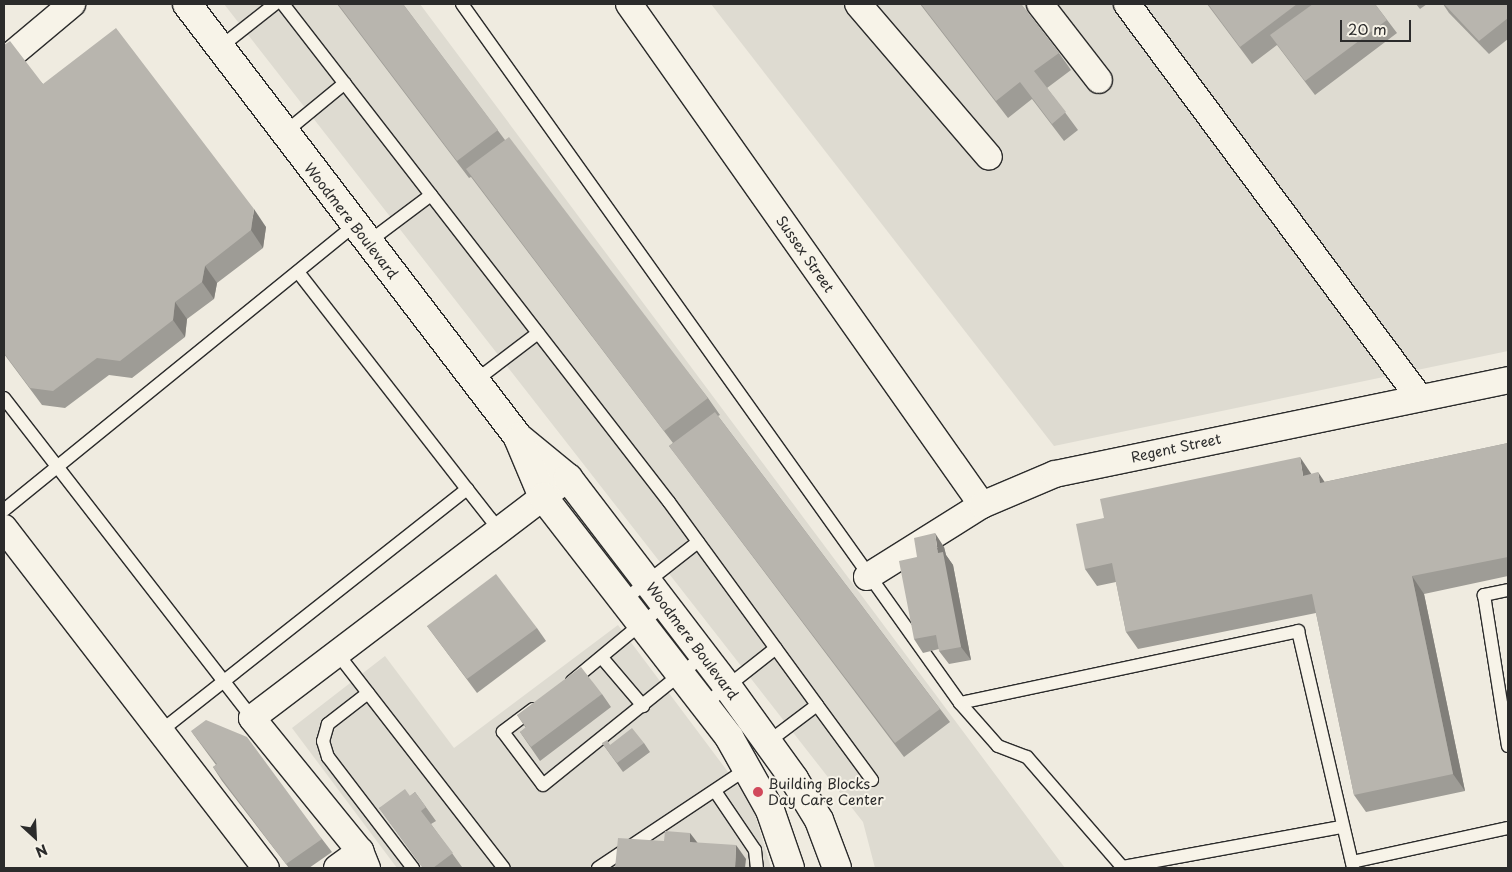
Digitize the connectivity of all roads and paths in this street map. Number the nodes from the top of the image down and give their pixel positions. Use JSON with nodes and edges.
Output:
{"nodes":[{"id":1,"x":72,"y":4,"type":"edge"},
{"id":2,"x":187,"y":4,"type":"edge"},
{"id":3,"x":276,"y":4,"type":"edge"},
{"id":4,"x":283,"y":4,"type":"edge"},
{"id":5,"x":462,"y":4,"type":"edge"},
{"id":6,"x":629,"y":4,"type":"edge"},
{"id":7,"x":858,"y":4,"type":"edge"},
{"id":8,"x":1040,"y":4,"type":"edge"},
{"id":9,"x":1128,"y":4,"type":"edge"},
{"id":10,"x":219,"y":48,"type":"junction"},
{"id":11,"x":4,"y":61,"type":"edge"},
{"id":12,"x":1099,"y":80,"type":"dead end"},
{"id":13,"x":345,"y":83,"type":"junction"},
{"id":14,"x":283,"y":134,"type":"junction"},
{"id":15,"x":989,"y":157,"type":"dead end"},
{"id":16,"x":430,"y":195,"type":"junction"},
{"id":17,"x":361,"y":234,"type":"junction"},
{"id":18,"x":298,"y":272,"type":"junction"},
{"id":19,"x":538,"y":333,"type":"junction"},
{"id":20,"x":1508,"y":380,"type":"edge"},
{"id":21,"x":474,"y":381,"type":"junction"},
{"id":22,"x":1419,"y":397,"type":"junction"},
{"id":23,"x":4,"y":398,"type":"edge"},
{"id":24,"x":518,"y":437,"type":"junction"},
{"id":25,"x":57,"y":467,"type":"junction"},
{"id":26,"x":568,"y":478,"type":"junction"},
{"id":27,"x":468,"y":490,"type":"junction"},
{"id":28,"x":544,"y":498,"type":"junction"},
{"id":29,"x":982,"y":505,"type":"junction"},
{"id":30,"x":4,"y":510,"type":"edge"},
{"id":31,"x":4,"y":528,"type":"edge"},
{"id":32,"x":500,"y":531,"type":"junction"},
{"id":33,"x":698,"y":542,"type":"junction"},
{"id":34,"x":867,"y":577,"type":"junction"},
{"id":35,"x":647,"y":582,"type":"junction"},
{"id":36,"x":1508,"y":590,"type":"edge"},
{"id":37,"x":624,"y":600,"type":"junction"},
{"id":38,"x":664,"y":605,"type":"junction"},
{"id":39,"x":644,"y":625,"type":"junction"},
{"id":40,"x":776,"y":648,"type":"junction"},
{"id":41,"x":337,"y":653,"type":"junction"},
{"id":42,"x":703,"y":656,"type":"junction"},
{"id":43,"x":603,"y":658,"type":"junction"},
{"id":44,"x":681,"y":673,"type":"junction"},
{"id":45,"x":223,"y":680,"type":"junction"},
{"id":46,"x":727,"y":686,"type":"junction"},
{"id":47,"x":368,"y":693,"type":"junction"},
{"id":48,"x":960,"y":703,"type":"junction"},
{"id":49,"x":705,"y":704,"type":"junction"},
{"id":50,"x":817,"y":705,"type":"junction"},
{"id":51,"x":643,"y":706,"type":"junction"},
{"id":52,"x":252,"y":718,"type":"junction"},
{"id":53,"x":162,"y":730,"type":"junction"},
{"id":54,"x":768,"y":742,"type":"junction"},
{"id":55,"x":1508,"y":746,"type":"edge"},
{"id":56,"x":748,"y":768,"type":"junction"},
{"id":57,"x":872,"y":780,"type":"dead end"},
{"id":58,"x":715,"y":791,"type":"junction"},
{"id":59,"x":1342,"y":826,"type":"junction"},
{"id":60,"x":1508,"y":828,"type":"edge"},
{"id":61,"x":363,"y":860,"type":"edge"},
{"id":62,"x":1353,"y":865,"type":"edge"},
{"id":63,"x":266,"y":868,"type":"edge"},
{"id":64,"x":337,"y":868,"type":"edge"},
{"id":65,"x":413,"y":868,"type":"edge"},
{"id":66,"x":504,"y":868,"type":"edge"},
{"id":67,"x":598,"y":868,"type":"edge"},
{"id":68,"x":757,"y":868,"type":"edge"},
{"id":69,"x":790,"y":868,"type":"edge"},
{"id":70,"x":837,"y":868,"type":"edge"},
{"id":71,"x":1123,"y":868,"type":"edge"}],
"edges":[{"from":1,"to":11,"type":"street"},
{"from":2,"to":10,"type":"street","name":"Woodmere Boulevard"},
{"from":3,"to":10,"type":"lane"},
{"from":4,"to":13,"type":"lane"},
{"from":5,"to":34,"type":"lane"},
{"from":6,"to":29,"type":"street","name":"Sussex Street"},
{"from":7,"to":15,"type":"street"},
{"from":8,"to":12,"type":"street"},
{"from":9,"to":22,"type":"street"},
{"from":10,"to":14,"type":"street","name":"Woodmere Boulevard"},
{"from":13,"to":14,"type":"lane"},
{"from":13,"to":16,"type":"lane"},
{"from":14,"to":17,"type":"street","name":"Woodmere Boulevard"},
{"from":16,"to":17,"type":"lane"},
{"from":16,"to":19,"type":"lane"},
{"from":17,"to":18,"type":"lane"},
{"from":17,"to":21,"type":"street","name":"Woodmere Boulevard"},
{"from":18,"to":25,"type":"lane"},
{"from":18,"to":27,"type":"lane"},
{"from":19,"to":21,"type":"lane"},
{"from":19,"to":33,"type":"lane"},
{"from":20,"to":22,"type":"street","name":"Regent Street"},
{"from":21,"to":24,"type":"street","name":"Woodmere Boulevard"},
{"from":22,"to":29,"type":"street","name":"Regent Street"},
{"from":23,"to":25,"type":"lane"},
{"from":24,"to":26,"type":"street","name":"Woodmere Boulevard"},
{"from":24,"to":28,"type":"street","name":"Woodmere Boulevard"},
{"from":25,"to":30,"type":"lane"},
{"from":25,"to":45,"type":"lane"},
{"from":26,"to":28,"type":"street"},
{"from":26,"to":35,"type":"street","name":"Woodmere Boulevard"},
{"from":27,"to":32,"type":"lane"},
{"from":27,"to":45,"type":"lane"},
{"from":28,"to":32,"type":"street"},
{"from":28,"to":37,"type":"street","name":"Woodmere Boulevard"},
{"from":29,"to":34,"type":"street","name":"Regent Street"},
{"from":31,"to":53,"type":"street"},
{"from":32,"to":41,"type":"street"},
{"from":33,"to":35,"type":"lane"},
{"from":33,"to":40,"type":"lane"},
{"from":34,"to":48,"type":"lane"},
{"from":35,"to":37,"type":"lane"},
{"from":35,"to":38,"type":"street","name":"Woodmere Boulevard"},
{"from":36,"to":55,"type":"lane"},
{"from":37,"to":39,"type":"street","name":"Woodmere Boulevard"},
{"from":38,"to":39,"type":"lane"},
{"from":38,"to":42,"type":"street","name":"Woodmere Boulevard"},
{"from":39,"to":43,"type":"lane"},
{"from":39,"to":44,"type":"street","name":"Woodmere Boulevard"},
{"from":40,"to":46,"type":"lane"},
{"from":40,"to":50,"type":"lane"},
{"from":41,"to":47,"type":"lane"},
{"from":41,"to":52,"type":"street"},
{"from":42,"to":44,"type":"lane"},
{"from":42,"to":46,"type":"street","name":"Woodmere Boulevard"},
{"from":43,"to":51,"type":"lane"},
{"from":43,"to":51,"type":"lane"},
{"from":44,"to":49,"type":"street","name":"Woodmere Boulevard"},
{"from":44,"to":51,"type":"lane"},
{"from":45,"to":52,"type":"lane"},
{"from":45,"to":53,"type":"lane"},
{"from":46,"to":49,"type":"lane"},
{"from":46,"to":54,"type":"street","name":"Woodmere Boulevard"},
{"from":47,"to":65,"type":"lane"},
{"from":47,"to":66,"type":"lane"},
{"from":48,"to":59,"type":"lane"},
{"from":48,"to":71,"type":"lane"},
{"from":49,"to":56,"type":"street","name":"Woodmere Boulevard"},
{"from":50,"to":54,"type":"lane"},
{"from":50,"to":57,"type":"lane"},
{"from":52,"to":61,"type":"street"},
{"from":53,"to":63,"type":"street"},
{"from":54,"to":70,"type":"street","name":"Woodmere Boulevard"},
{"from":56,"to":58,"type":"lane"},
{"from":56,"to":69,"type":"street","name":"Woodmere Boulevard"},
{"from":58,"to":67,"type":"lane"},
{"from":58,"to":68,"type":"lane"},
{"from":59,"to":62,"type":"lane"},
{"from":59,"to":71,"type":"lane"},
{"from":60,"to":62,"type":"lane"},
{"from":61,"to":64,"type":"street"}]}
